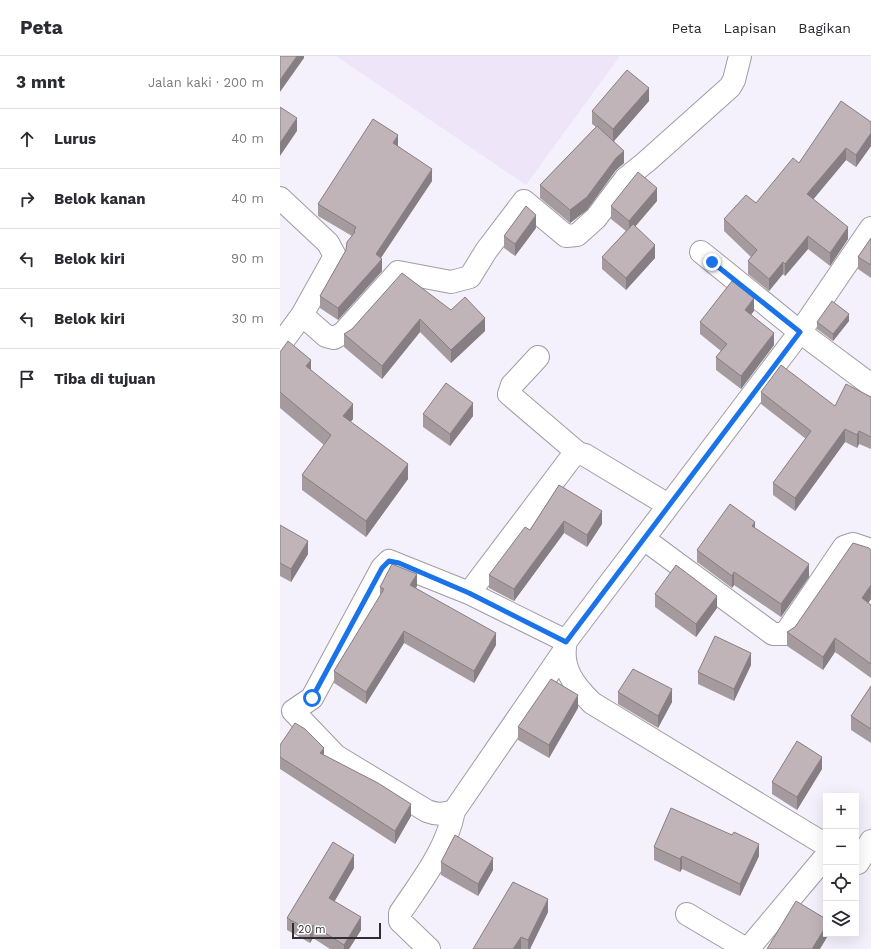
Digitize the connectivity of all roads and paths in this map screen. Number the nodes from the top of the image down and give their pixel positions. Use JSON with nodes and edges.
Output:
{"nodes":[{"id":1,"x":740,"y":56,"type":"edge"},
{"id":2,"x":280,"y":198,"type":"edge"},
{"id":3,"x":871,"y":228,"type":"edge"},
{"id":4,"x":701,"y":252,"type":"dead end"},
{"id":5,"x":302,"y":315,"type":"junction"},
{"id":6,"x":800,"y":332,"type":"junction"},
{"id":7,"x":280,"y":345,"type":"edge"},
{"id":8,"x":538,"y":357,"type":"dead end"},
{"id":9,"x":871,"y":386,"type":"edge"},
{"id":10,"x":578,"y":453,"type":"junction"},
{"id":11,"x":668,"y":505,"type":"junction"},
{"id":12,"x":644,"y":539,"type":"junction"},
{"id":13,"x":871,"y":550,"type":"edge"},
{"id":14,"x":469,"y":593,"type":"junction"},
{"id":15,"x":565,"y":646,"type":"junction"},
{"id":16,"x":454,"y":811,"type":"junction"},
{"id":17,"x":871,"y":841,"type":"edge"},
{"id":18,"x":823,"y":843,"type":"edge"},
{"id":19,"x":823,"y":860,"type":"edge"},
{"id":20,"x":862,"y":865,"type":"edge"},
{"id":21,"x":687,"y":914,"type":"dead end"},
{"id":22,"x":429,"y":949,"type":"edge"},
{"id":23,"x":747,"y":949,"type":"edge"}],
"edges":[{"from":1,"to":5,"type":"street"},
{"from":2,"to":5,"type":"street"},
{"from":3,"to":6,"type":"street"},
{"from":4,"to":6,"type":"street"},
{"from":5,"to":7,"type":"street"},
{"from":6,"to":9,"type":"street"},
{"from":6,"to":11,"type":"street"},
{"from":8,"to":10,"type":"street"},
{"from":10,"to":11,"type":"street"},
{"from":10,"to":14,"type":"street"},
{"from":11,"to":12,"type":"street"},
{"from":12,"to":13,"type":"street"},
{"from":12,"to":15,"type":"street"},
{"from":14,"to":15,"type":"street"},
{"from":14,"to":16,"type":"street"},
{"from":15,"to":16,"type":"street"},
{"from":15,"to":18,"type":"street"},
{"from":16,"to":22,"type":"street"},
{"from":17,"to":20,"type":"street"},
{"from":19,"to":23,"type":"street"},
{"from":21,"to":23,"type":"street"}]}
